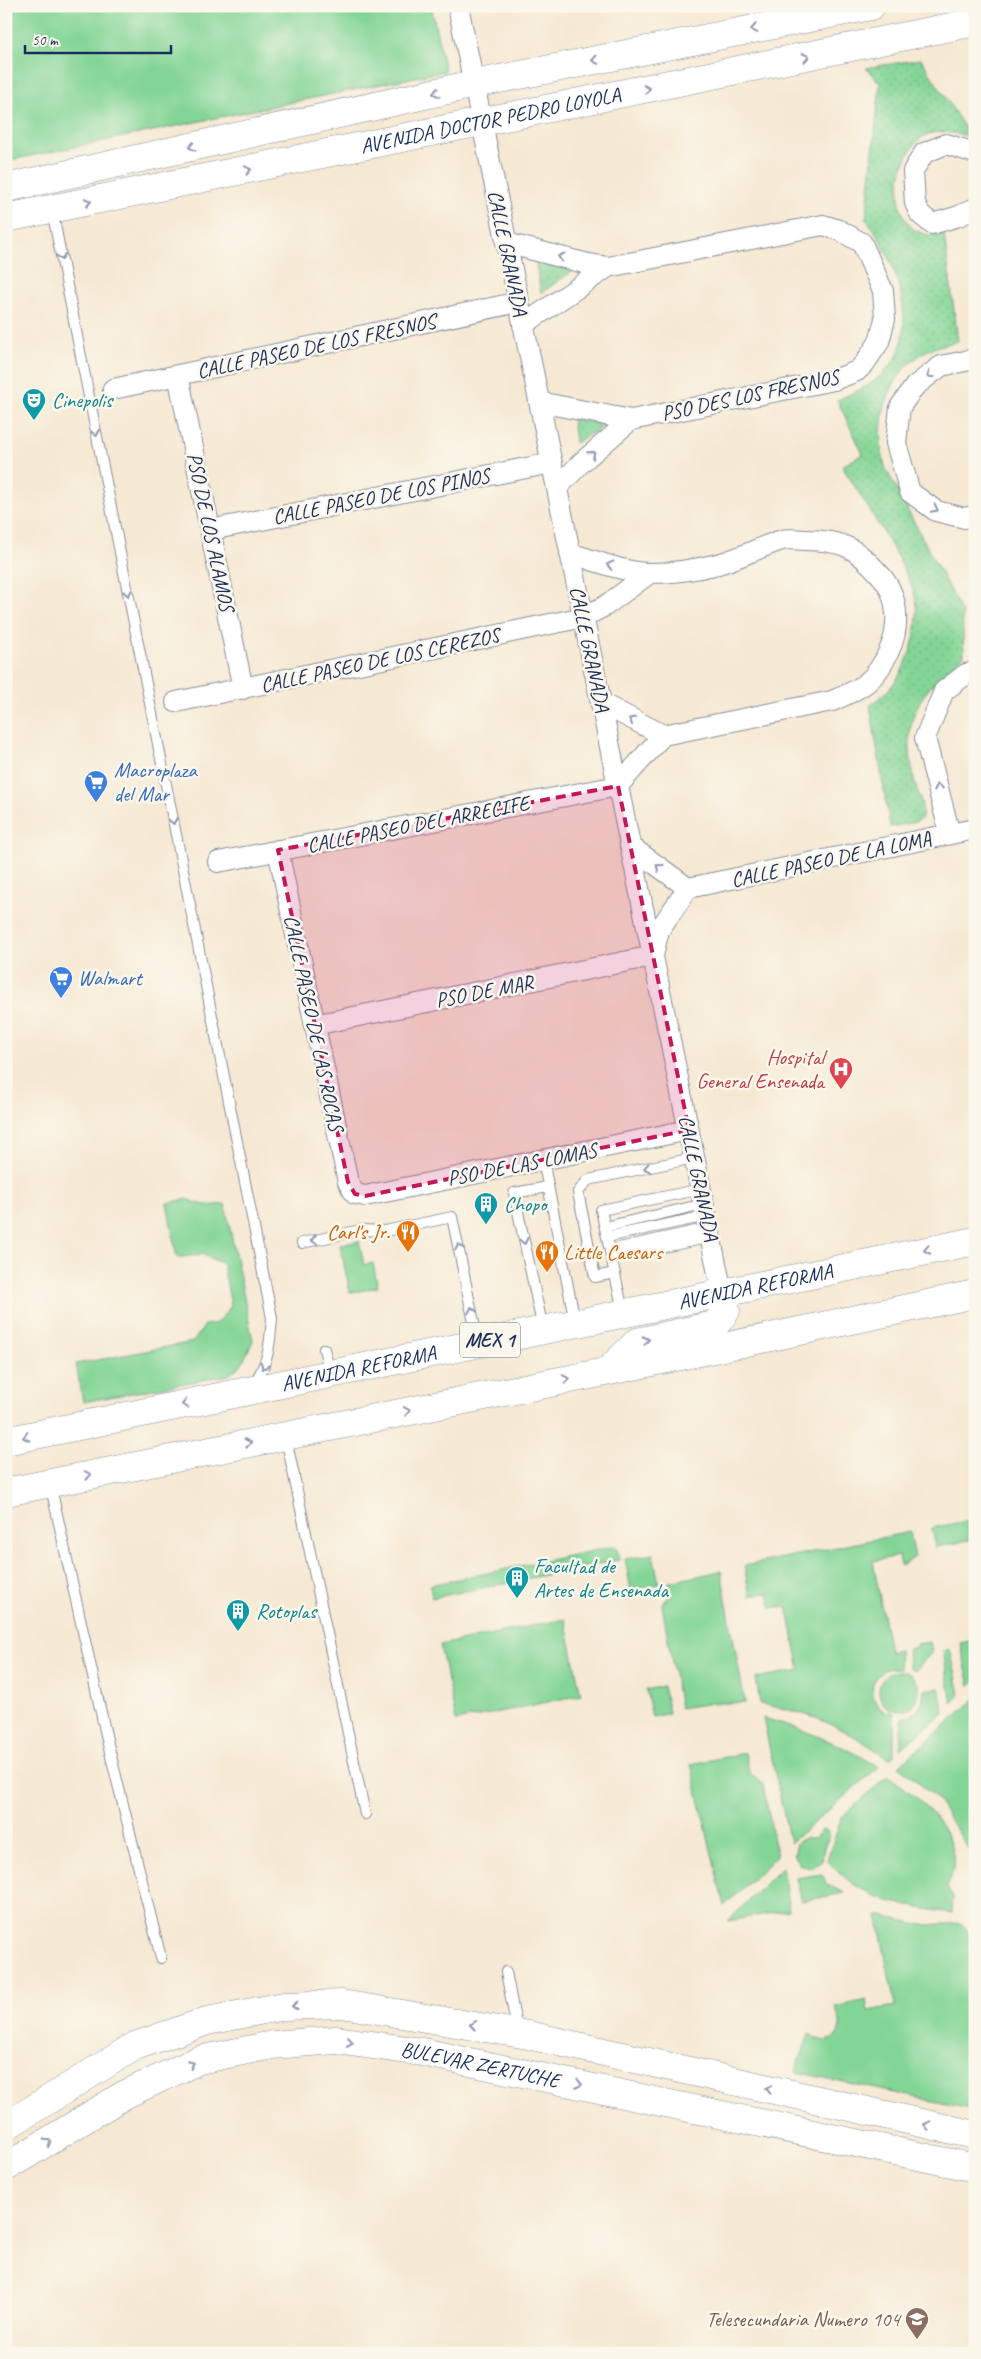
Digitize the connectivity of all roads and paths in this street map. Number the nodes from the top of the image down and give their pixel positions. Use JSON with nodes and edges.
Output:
{"nodes":[{"id":1,"x":458,"y":6,"type":"edge"},
{"id":2,"x":871,"y":6,"type":"edge"},
{"id":3,"x":975,"y":22,"type":"edge"},
{"id":4,"x":474,"y":84,"type":"junction"},
{"id":5,"x":482,"y":123,"type":"junction"},
{"id":6,"x":975,"y":153,"type":"edge"},
{"id":7,"x":6,"y":188,"type":"edge"},
{"id":8,"x":975,"y":208,"type":"edge"},
{"id":9,"x":52,"y":209,"type":"junction"},
{"id":10,"x":6,"y":218,"type":"edge"},
{"id":11,"x":506,"y":242,"type":"junction"},
{"id":12,"x":608,"y":267,"type":"junction"},
{"id":13,"x":519,"y":302,"type":"junction"},
{"id":14,"x":523,"y":325,"type":"junction"},
{"id":15,"x":975,"y":358,"type":"edge"},
{"id":16,"x":178,"y":375,"type":"junction"},
{"id":17,"x":113,"y":389,"type":"dead end"},
{"id":18,"x":539,"y":402,"type":"junction"},
{"id":19,"x":630,"y":420,"type":"junction"},
{"id":20,"x":552,"y":463,"type":"junction"},
{"id":21,"x":557,"y":488,"type":"junction"},
{"id":22,"x":975,"y":515,"type":"edge"},
{"id":23,"x":210,"y":530,"type":"junction"},
{"id":24,"x":570,"y":553,"type":"junction"},
{"id":25,"x":650,"y":573,"type":"junction"},
{"id":26,"x":584,"y":617,"type":"junction"},
{"id":27,"x":975,"y":672,"type":"edge"},
{"id":28,"x":243,"y":689,"type":"junction"},
{"id":29,"x":176,"y":702,"type":"dead end"},
{"id":30,"x":601,"y":703,"type":"junction"},
{"id":31,"x":663,"y":735,"type":"junction"},
{"id":32,"x":618,"y":786,"type":"junction"},
{"id":33,"x":975,"y":829,"type":"edge"},
{"id":34,"x":950,"y":834,"type":"junction"},
{"id":35,"x":630,"y":846,"type":"junction"},
{"id":36,"x":278,"y":850,"type":"junction"},
{"id":37,"x":218,"y":862,"type":"dead end"},
{"id":38,"x":688,"y":888,"type":"junction"},
{"id":39,"x":653,"y":956,"type":"junction"},
{"id":40,"x":314,"y":1025,"type":"junction"},
{"id":41,"x":689,"y":1130,"type":"junction"},
{"id":42,"x":694,"y":1158,"type":"junction"},
{"id":43,"x":543,"y":1160,"type":"junction"},
{"id":44,"x":548,"y":1186,"type":"junction"},
{"id":45,"x":354,"y":1194,"type":"joint"},
{"id":46,"x":706,"y":1214,"type":"junction"},
{"id":47,"x":975,"y":1240,"type":"edge"},
{"id":48,"x":608,"y":1242,"type":"junction"},
{"id":49,"x":302,"y":1243,"type":"dead end"},
{"id":50,"x":722,"y":1293,"type":"junction"},
{"id":51,"x":975,"y":1294,"type":"edge"},
{"id":52,"x":624,"y":1312,"type":"junction"},
{"id":53,"x":575,"y":1323,"type":"junction"},
{"id":54,"x":543,"y":1329,"type":"junction"},
{"id":55,"x":478,"y":1343,"type":"junction"},
{"id":56,"x":609,"y":1370,"type":"junction"},
{"id":57,"x":218,"y":1397,"type":"junction"},
{"id":58,"x":286,"y":1436,"type":"junction"},
{"id":59,"x":6,"y":1441,"type":"edge"},
{"id":60,"x":50,"y":1482,"type":"junction"},
{"id":61,"x":6,"y":1492,"type":"edge"},
{"id":62,"x":365,"y":1814,"type":"dead end"},
{"id":63,"x":161,"y":1958,"type":"dead end"},
{"id":64,"x":506,"y":1972,"type":"dead end"},
{"id":65,"x":517,"y":2033,"type":"junction"},
{"id":66,"x":6,"y":2126,"type":"edge"},
{"id":67,"x":975,"y":2135,"type":"edge"},
{"id":68,"x":6,"y":2167,"type":"edge"},
{"id":69,"x":975,"y":2168,"type":"edge"}],
"edges":[{"from":1,"to":4,"type":"street","name":"CALLE GRANADA"},
{"from":2,"to":4,"type":"main road","name":"AVENIDA DOCTOR PEDRO LOYOLA","one_way":true},
{"from":5,"to":3,"type":"main road","name":"AVENIDA DOCTOR PEDRO LOYOLA","one_way":true},
{"from":4,"to":5,"type":"street","name":"CALLE GRANADA"},
{"from":4,"to":7,"type":"main road","name":"AVENIDA DOCTOR PEDRO LOYOLA","one_way":true},
{"from":9,"to":5,"type":"main road","name":"AVENIDA DOCTOR PEDRO LOYOLA","one_way":true},
{"from":5,"to":11,"type":"street","name":"CALLE GRANADA"},
{"from":6,"to":8,"type":"street"},
{"from":9,"to":10,"type":"main road","name":"AVENIDA DOCTOR PEDRO LOYOLA"},
{"from":9,"to":57,"type":"lane","one_way":true},
{"from":12,"to":11,"type":"street","one_way":true},
{"from":11,"to":13,"type":"street","name":"CALLE GRANADA"},
{"from":12,"to":14,"type":"street"},
{"from":12,"to":19,"type":"street","name":"PSO DES LOS FRESNOS"},
{"from":13,"to":14,"type":"street","name":"CALLE GRANADA"},
{"from":13,"to":16,"type":"street","name":"CALLE PASEO DE LOS FRESNOS"},
{"from":14,"to":18,"type":"street","name":"CALLE GRANADA"},
{"from":15,"to":22,"type":"street","one_way":true},
{"from":16,"to":17,"type":"street","name":"CALLE PASEO DE LOS FRESNOS"},
{"from":16,"to":23,"type":"street","name":"PSO DE LOS ALAMOS"},
{"from":18,"to":19,"type":"street"},
{"from":18,"to":20,"type":"street","name":"CALLE GRANADA"},
{"from":21,"to":19,"type":"street","one_way":true},
{"from":20,"to":21,"type":"street","name":"CALLE GRANADA"},
{"from":20,"to":23,"type":"street","name":"CALLE PASEO DE LOS PINOS"},
{"from":21,"to":24,"type":"street","name":"CALLE GRANADA"},
{"from":23,"to":28,"type":"street","name":"PSO DE LOS ALAMOS"},
{"from":25,"to":24,"type":"street","one_way":true},
{"from":24,"to":26,"type":"street","name":"CALLE GRANADA"},
{"from":25,"to":26,"type":"street"},
{"from":25,"to":31,"type":"street"},
{"from":26,"to":28,"type":"street","name":"CALLE PASEO DE LOS CEREZOS"},
{"from":26,"to":30,"type":"street","name":"CALLE GRANADA"},
{"from":34,"to":27,"type":"street","one_way":true},
{"from":28,"to":29,"type":"street","name":"CALLE PASEO DE LOS CEREZOS"},
{"from":31,"to":30,"type":"street","one_way":true},
{"from":30,"to":32,"type":"street","name":"CALLE GRANADA"},
{"from":31,"to":32,"type":"street"},
{"from":32,"to":35,"type":"street","name":"CALLE GRANADA"},
{"from":32,"to":36,"type":"street","name":"CALLE PASEO DEL ARRECIFE"},
{"from":33,"to":34,"type":"street","name":"CALLE PASEO DE LA LOMA"},
{"from":34,"to":38,"type":"street","name":"CALLE PASEO DE LA LOMA"},
{"from":38,"to":35,"type":"street","one_way":true},
{"from":35,"to":39,"type":"street","name":"CALLE GRANADA"},
{"from":36,"to":37,"type":"street","name":"CALLE PASEO DEL ARRECIFE"},
{"from":36,"to":40,"type":"street","name":"CALLE PASEO DE LAS ROCAS"},
{"from":38,"to":39,"type":"street"},
{"from":39,"to":40,"type":"street","name":"PSO DE MAR"},
{"from":39,"to":41,"type":"street","name":"CALLE GRANADA"},
{"from":40,"to":45,"type":"street","name":"CALLE PASEO DE LAS ROCAS"},
{"from":41,"to":42,"type":"street","name":"CALLE GRANADA"},
{"from":41,"to":43,"type":"street","name":"PSO DE LAS LOMAS"},
{"from":42,"to":46,"type":"street","name":"CALLE GRANADA"},
{"from":42,"to":48,"type":"lane","one_way":true},
{"from":43,"to":44,"type":"lane"},
{"from":43,"to":45,"type":"street","name":"PSO DE LAS LOMAS"},
{"from":44,"to":53,"type":"lane"},
{"from":44,"to":54,"type":"lane","one_way":true},
{"from":46,"to":48,"type":"lane"},
{"from":46,"to":48,"type":"lane"},
{"from":46,"to":48,"type":"lane"},
{"from":46,"to":48,"type":"lane"},
{"from":46,"to":50,"type":"street","name":"CALLE GRANADA"},
{"from":47,"to":50,"type":"main road","name":"AVENIDA REFORMA","number":"MEX 1","one_way":true},
{"from":48,"to":52,"type":"lane"},
{"from":55,"to":49,"type":"lane","one_way":true},
{"from":50,"to":52,"type":"main road","name":"AVENIDA REFORMA","number":"MEX 1"},
{"from":56,"to":50,"type":"main road","one_way":true},
{"from":51,"to":56,"type":"main road","number":"MEX 1"},
{"from":52,"to":53,"type":"main road","name":"AVENIDA REFORMA","number":"MEX 1"},
{"from":53,"to":54,"type":"main road","name":"AVENIDA REFORMA","number":"MEX 1"},
{"from":54,"to":55,"type":"main road","name":"AVENIDA REFORMA","number":"MEX 1"},
{"from":55,"to":57,"type":"main road","name":"AVENIDA REFORMA","number":"MEX 1"},
{"from":58,"to":56,"type":"main road","number":"MEX 1","one_way":true},
{"from":57,"to":59,"type":"main road","name":"AVENIDA REFORMA","number":"MEX 1","one_way":true},
{"from":60,"to":58,"type":"main road","number":"MEX 1","one_way":true},
{"from":58,"to":62,"type":"lane"},
{"from":60,"to":61,"type":"main road","number":"MEX 1"},
{"from":60,"to":63,"type":"lane"},
{"from":64,"to":65,"type":"lane"},
{"from":65,"to":66,"type":"main road","name":"BULEVAR ZERTUCHE","one_way":true},
{"from":67,"to":65,"type":"main road","name":"BULEVAR ZERTUCHE","one_way":true},
{"from":68,"to":69,"type":"main road","name":"BULEVAR ZERTUCHE","one_way":true}]}
